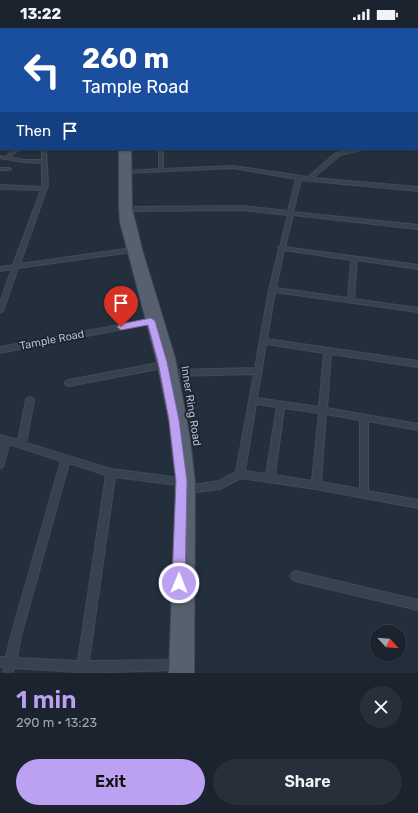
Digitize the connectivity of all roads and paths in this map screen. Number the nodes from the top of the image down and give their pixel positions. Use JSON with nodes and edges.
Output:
{"nodes":[{"id":1,"x":15,"y":150,"type":"edge"},
{"id":2,"x":44,"y":150,"type":"edge"},
{"id":3,"x":122,"y":150,"type":"edge"},
{"id":4,"x":128,"y":150,"type":"edge"},
{"id":5,"x":161,"y":150,"type":"edge"},
{"id":6,"x":359,"y":150,"type":"edge"},
{"id":7,"x":4,"y":157,"type":"edge"},
{"id":8,"x":0,"y":161,"type":"edge"},
{"id":9,"x":45,"y":162,"type":"junction"},
{"id":10,"x":0,"y":169,"type":"edge"},
{"id":11,"x":9,"y":169,"type":"dead end"},
{"id":12,"x":161,"y":170,"type":"junction"},
{"id":13,"x":128,"y":172,"type":"junction"},
{"id":14,"x":299,"y":178,"type":"junction"},
{"id":15,"x":309,"y":179,"type":"junction"},
{"id":16,"x":0,"y":187,"type":"edge"},
{"id":17,"x":43,"y":189,"type":"junction"},
{"id":18,"x":418,"y":189,"type":"edge"},
{"id":19,"x":126,"y":210,"type":"junction"},
{"id":20,"x":290,"y":214,"type":"junction"},
{"id":21,"x":418,"y":227,"type":"edge"},
{"id":22,"x":281,"y":248,"type":"junction"},
{"id":23,"x":132,"y":250,"type":"junction"},
{"id":24,"x":354,"y":258,"type":"junction"},
{"id":25,"x":16,"y":267,"type":"junction"},
{"id":26,"x":418,"y":267,"type":"edge"},
{"id":27,"x":0,"y":269,"type":"edge"},
{"id":28,"x":272,"y":290,"type":"junction"},
{"id":29,"x":351,"y":301,"type":"junction"},
{"id":30,"x":418,"y":310,"type":"edge"},
{"id":31,"x":0,"y":312,"type":"edge"},
{"id":32,"x":151,"y":321,"type":"junction"},
{"id":33,"x":264,"y":341,"type":"junction"},
{"id":34,"x":0,"y":350,"type":"edge"},
{"id":35,"x":328,"y":350,"type":"junction"},
{"id":36,"x":418,"y":364,"type":"edge"},
{"id":37,"x":163,"y":365,"type":"junction"},
{"id":38,"x":257,"y":371,"type":"junction"},
{"id":39,"x":174,"y":374,"type":"junction"},
{"id":40,"x":69,"y":383,"type":"dead end"},
{"id":41,"x":30,"y":400,"type":"dead end"},
{"id":42,"x":253,"y":401,"type":"junction"},
{"id":43,"x":281,"y":404,"type":"junction"},
{"id":44,"x":322,"y":410,"type":"junction"},
{"id":45,"x":364,"y":418,"type":"junction"},
{"id":46,"x":418,"y":427,"type":"edge"},
{"id":47,"x":3,"y":438,"type":"edge"},
{"id":48,"x":21,"y":445,"type":"junction"},
{"id":49,"x":66,"y":459,"type":"junction"},
{"id":50,"x":0,"y":464,"type":"edge"},
{"id":51,"x":111,"y":473,"type":"junction"},
{"id":52,"x":240,"y":474,"type":"junction"},
{"id":53,"x":270,"y":477,"type":"junction"},
{"id":54,"x":186,"y":484,"type":"junction"},
{"id":55,"x":316,"y":485,"type":"junction"},
{"id":56,"x":364,"y":494,"type":"junction"},
{"id":57,"x":418,"y":504,"type":"edge"},
{"id":58,"x":295,"y":576,"type":"dead end"},
{"id":59,"x":418,"y":605,"type":"edge"},
{"id":60,"x":6,"y":666,"type":"edge"},
{"id":61,"x":177,"y":669,"type":"edge"},
{"id":62,"x":82,"y":670,"type":"edge"},
{"id":63,"x":187,"y":673,"type":"edge"}],
"edges":[{"from":1,"to":7,"type":"street"},
{"from":2,"to":9,"type":"street"},
{"from":3,"to":19,"type":"main road","name":"Inner Ring Road"},
{"from":4,"to":13,"type":"main road","name":"Inner Ring Road"},
{"from":5,"to":12,"type":"street"},
{"from":6,"to":15,"type":"street"},
{"from":7,"to":8,"type":"street"},
{"from":7,"to":9,"type":"street"},
{"from":9,"to":17,"type":"street"},
{"from":10,"to":11,"type":"street"},
{"from":12,"to":13,"type":"street"},
{"from":12,"to":14,"type":"street"},
{"from":13,"to":19,"type":"main road","name":"Inner Ring Road"},
{"from":14,"to":15,"type":"street"},
{"from":14,"to":20,"type":"street"},
{"from":15,"to":18,"type":"street"},
{"from":16,"to":17,"type":"street"},
{"from":17,"to":25,"type":"street"},
{"from":19,"to":20,"type":"street"},
{"from":19,"to":23,"type":"main road","name":"Inner Ring Road"},
{"from":19,"to":39,"type":"main road","name":"Inner Ring Road"},
{"from":20,"to":21,"type":"street"},
{"from":20,"to":22,"type":"street"},
{"from":22,"to":24,"type":"street"},
{"from":22,"to":28,"type":"street"},
{"from":23,"to":25,"type":"street"},
{"from":23,"to":32,"type":"main road","name":"Inner Ring Road"},
{"from":24,"to":26,"type":"street"},
{"from":24,"to":29,"type":"street"},
{"from":25,"to":27,"type":"street"},
{"from":25,"to":31,"type":"street"},
{"from":28,"to":29,"type":"street"},
{"from":28,"to":33,"type":"street"},
{"from":29,"to":30,"type":"street"},
{"from":32,"to":34,"type":"street","name":"Tample Road"},
{"from":32,"to":37,"type":"main road","name":"Inner Ring Road"},
{"from":33,"to":35,"type":"street"},
{"from":33,"to":38,"type":"street"},
{"from":35,"to":36,"type":"street"},
{"from":35,"to":44,"type":"street"},
{"from":37,"to":40,"type":"street"},
{"from":37,"to":54,"type":"main road","name":"Inner Ring Road"},
{"from":38,"to":39,"type":"street"},
{"from":38,"to":42,"type":"street"},
{"from":39,"to":54,"type":"main road","name":"Inner Ring Road"},
{"from":41,"to":48,"type":"street"},
{"from":42,"to":43,"type":"street"},
{"from":42,"to":52,"type":"street"},
{"from":43,"to":44,"type":"street"},
{"from":43,"to":53,"type":"street"},
{"from":44,"to":45,"type":"street"},
{"from":44,"to":55,"type":"street"},
{"from":45,"to":46,"type":"street"},
{"from":45,"to":56,"type":"street"},
{"from":47,"to":48,"type":"street"},
{"from":47,"to":50,"type":"street"},
{"from":48,"to":49,"type":"street"},
{"from":49,"to":51,"type":"street"},
{"from":49,"to":60,"type":"street"},
{"from":51,"to":54,"type":"street"},
{"from":51,"to":62,"type":"street"},
{"from":52,"to":53,"type":"street"},
{"from":52,"to":54,"type":"street"},
{"from":53,"to":55,"type":"street"},
{"from":54,"to":61,"type":"main road","name":"Inner Ring Road"},
{"from":54,"to":63,"type":"main road","name":"Inner Ring Road"},
{"from":55,"to":56,"type":"street"},
{"from":56,"to":57,"type":"street"},
{"from":58,"to":59,"type":"street"},
{"from":60,"to":62,"type":"street"},
{"from":61,"to":62,"type":"street"}]}
